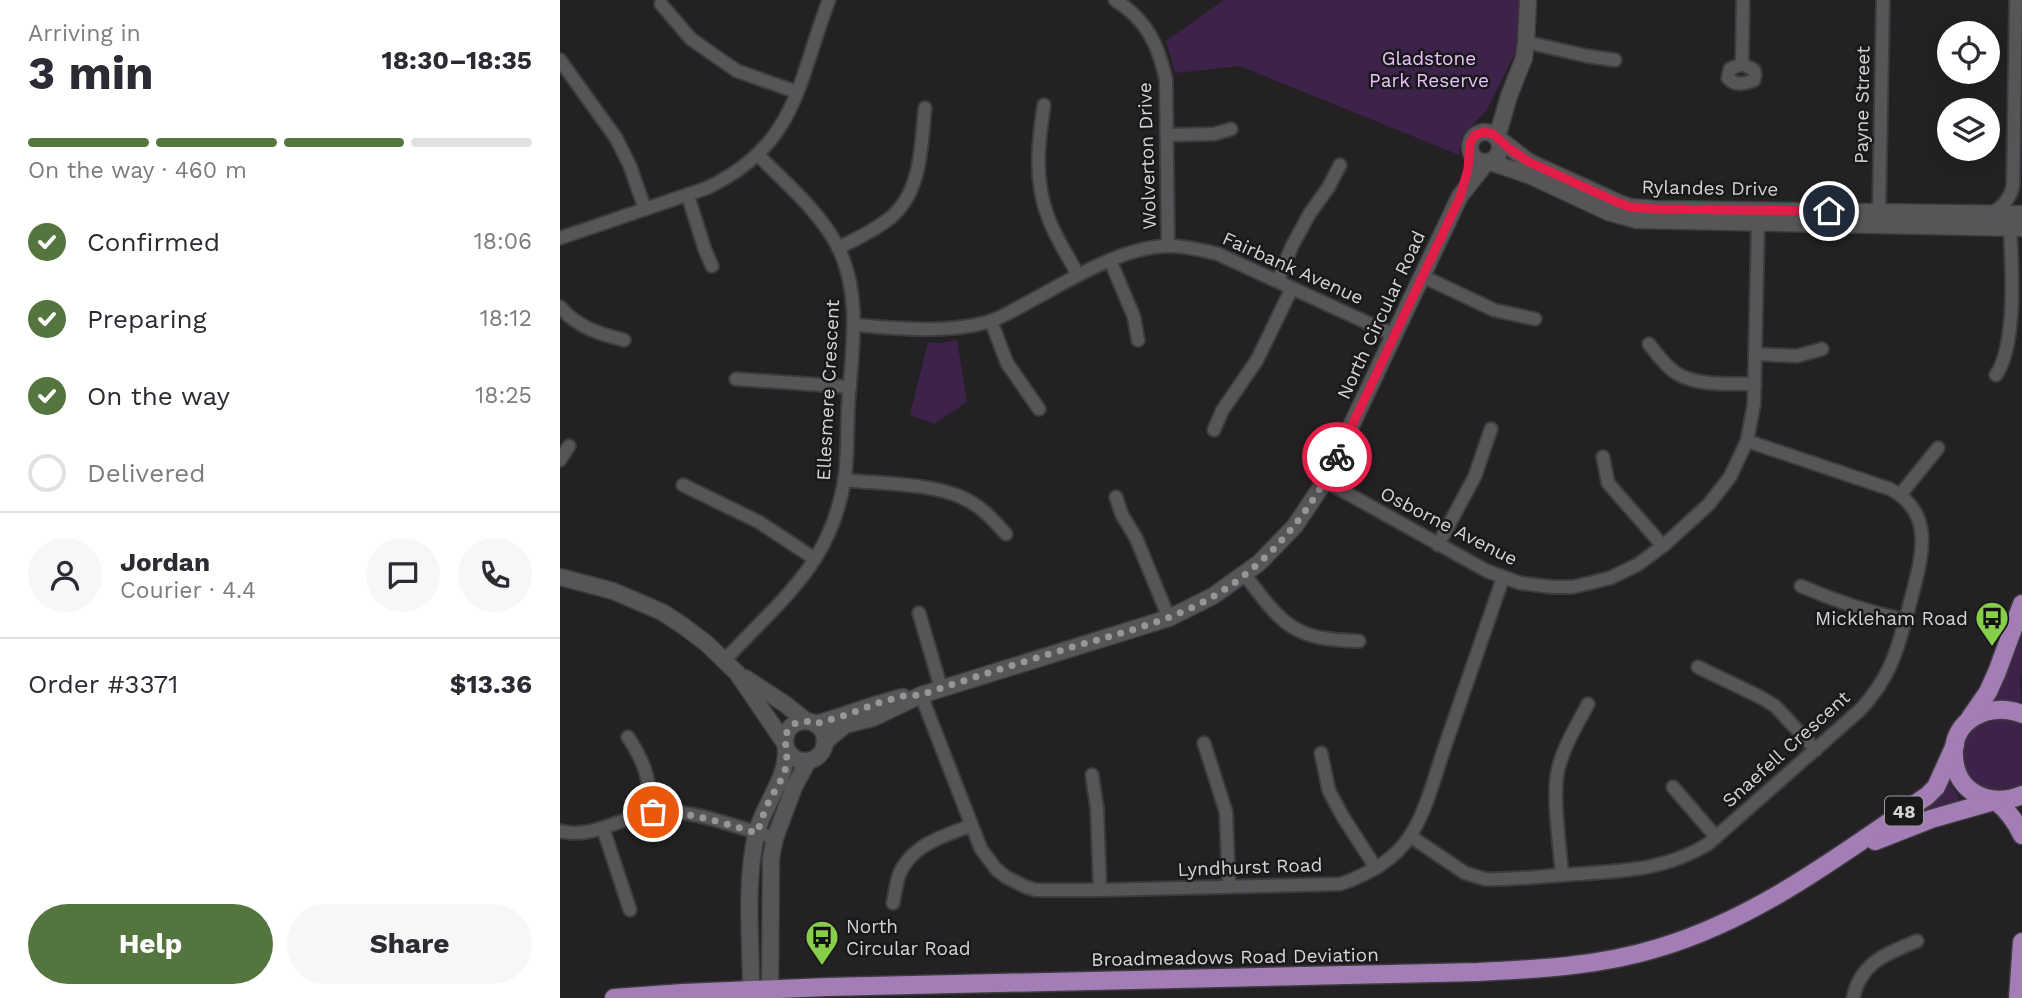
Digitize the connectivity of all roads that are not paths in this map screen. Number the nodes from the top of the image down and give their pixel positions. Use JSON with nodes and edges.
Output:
{"nodes":[{"id":1,"x":829,"y":0,"type":"edge"},
{"id":2,"x":1115,"y":0,"type":"edge"},
{"id":3,"x":1528,"y":0,"type":"edge"},
{"id":4,"x":1742,"y":0,"type":"edge"},
{"id":5,"x":1883,"y":0,"type":"edge"},
{"id":6,"x":2016,"y":0,"type":"edge"},
{"id":7,"x":661,"y":4,"type":"dead end"},
{"id":8,"x":1133,"y":4,"type":"edge"},
{"id":9,"x":1526,"y":42,"type":"junction"},
{"id":10,"x":560,"y":60,"type":"edge"},
{"id":11,"x":1615,"y":60,"type":"dead end"},
{"id":12,"x":1742,"y":64,"type":"dead end"},
{"id":13,"x":797,"y":92,"type":"junction"},
{"id":14,"x":1044,"y":105,"type":"dead end"},
{"id":15,"x":925,"y":107,"type":"dead end"},
{"id":16,"x":1231,"y":129,"type":"dead end"},
{"id":17,"x":1167,"y":135,"type":"junction"},
{"id":18,"x":1493,"y":136,"type":"junction"},
{"id":19,"x":2014,"y":140,"type":"junction"},
{"id":20,"x":1471,"y":152,"type":"junction"},
{"id":21,"x":2022,"y":153,"type":"edge"},
{"id":22,"x":759,"y":156,"type":"junction"},
{"id":23,"x":1488,"y":162,"type":"junction"},
{"id":24,"x":1340,"y":165,"type":"dead end"},
{"id":25,"x":688,"y":196,"type":"junction"},
{"id":26,"x":1460,"y":197,"type":"junction"},
{"id":27,"x":1592,"y":198,"type":"junction"},
{"id":28,"x":645,"y":209,"type":"junction"},
{"id":29,"x":1992,"y":213,"type":"junction"},
{"id":30,"x":2022,"y":214,"type":"edge"},
{"id":31,"x":1758,"y":216,"type":"junction"},
{"id":32,"x":1879,"y":217,"type":"junction"},
{"id":33,"x":2016,"y":228,"type":"edge"},
{"id":34,"x":560,"y":238,"type":"edge"},
{"id":35,"x":1168,"y":245,"type":"junction"},
{"id":36,"x":838,"y":248,"type":"junction"},
{"id":37,"x":1110,"y":260,"type":"junction"},
{"id":38,"x":712,"y":265,"type":"dead end"},
{"id":39,"x":1078,"y":275,"type":"junction"},
{"id":40,"x":1423,"y":276,"type":"junction"},
{"id":41,"x":1278,"y":280,"type":"junction"},
{"id":42,"x":1292,"y":288,"type":"junction"},
{"id":43,"x":560,"y":307,"type":"edge"},
{"id":44,"x":1535,"y":318,"type":"dead end"},
{"id":45,"x":991,"y":321,"type":"junction"},
{"id":46,"x":854,"y":326,"type":"junction"},
{"id":47,"x":1394,"y":335,"type":"junction"},
{"id":48,"x":624,"y":340,"type":"dead end"},
{"id":49,"x":1138,"y":340,"type":"dead end"},
{"id":50,"x":1648,"y":344,"type":"dead end"},
{"id":51,"x":1822,"y":349,"type":"dead end"},
{"id":52,"x":1755,"y":354,"type":"junction"},
{"id":53,"x":1996,"y":374,"type":"dead end"},
{"id":54,"x":736,"y":379,"type":"dead end"},
{"id":55,"x":1755,"y":384,"type":"junction"},
{"id":56,"x":850,"y":387,"type":"junction"},
{"id":57,"x":1039,"y":409,"type":"dead end"},
{"id":58,"x":1491,"y":429,"type":"dead end"},
{"id":59,"x":1214,"y":430,"type":"dead end"},
{"id":60,"x":1747,"y":441,"type":"junction"},
{"id":61,"x":569,"y":446,"type":"dead end"},
{"id":62,"x":1938,"y":448,"type":"dead end"},
{"id":63,"x":1602,"y":457,"type":"dead end"},
{"id":64,"x":560,"y":460,"type":"edge"},
{"id":65,"x":844,"y":480,"type":"junction"},
{"id":66,"x":1325,"y":481,"type":"junction"},
{"id":67,"x":683,"y":485,"type":"dead end"},
{"id":68,"x":1900,"y":495,"type":"junction"},
{"id":69,"x":1116,"y":496,"type":"dead end"},
{"id":70,"x":1006,"y":534,"type":"dead end"},
{"id":71,"x":1438,"y":545,"type":"junction"},
{"id":72,"x":1663,"y":546,"type":"junction"},
{"id":73,"x":815,"y":559,"type":"junction"},
{"id":74,"x":1245,"y":575,"type":"junction"},
{"id":75,"x":560,"y":578,"type":"edge"},
{"id":76,"x":1503,"y":578,"type":"junction"},
{"id":77,"x":1801,"y":586,"type":"dead end"},
{"id":78,"x":2022,"y":604,"type":"edge"},
{"id":79,"x":919,"y":613,"type":"dead end"},
{"id":80,"x":1169,"y":618,"type":"junction"},
{"id":81,"x":1905,"y":620,"type":"junction"},
{"id":82,"x":1359,"y":641,"type":"dead end"},
{"id":83,"x":725,"y":660,"type":"junction"},
{"id":84,"x":1698,"y":667,"type":"dead end"},
{"id":85,"x":737,"y":673,"type":"junction"},
{"id":86,"x":941,"y":688,"type":"junction"},
{"id":87,"x":921,"y":695,"type":"junction"},
{"id":88,"x":785,"y":704,"type":"junction"},
{"id":89,"x":1588,"y":704,"type":"dead end"},
{"id":90,"x":2022,"y":714,"type":"edge"},
{"id":91,"x":769,"y":719,"type":"junction"},
{"id":92,"x":811,"y":722,"type":"junction"},
{"id":93,"x":1966,"y":723,"type":"junction"},
{"id":94,"x":628,"y":737,"type":"dead end"},
{"id":95,"x":825,"y":742,"type":"junction"},
{"id":96,"x":1204,"y":743,"type":"dead end"},
{"id":97,"x":1955,"y":745,"type":"junction"},
{"id":98,"x":785,"y":746,"type":"junction"},
{"id":99,"x":1815,"y":750,"type":"junction"},
{"id":100,"x":1321,"y":753,"type":"dead end"},
{"id":101,"x":808,"y":761,"type":"junction"},
{"id":102,"x":1091,"y":775,"type":"dead end"},
{"id":103,"x":1673,"y":787,"type":"dead end"},
{"id":104,"x":2022,"y":795,"type":"edge"},
{"id":105,"x":1995,"y":801,"type":"junction"},
{"id":106,"x":653,"y":812,"type":"junction"},
{"id":107,"x":971,"y":826,"type":"junction"},
{"id":108,"x":603,"y":828,"type":"junction"},
{"id":109,"x":560,"y":831,"type":"edge"},
{"id":110,"x":757,"y":833,"type":"junction"},
{"id":111,"x":2022,"y":835,"type":"edge"},
{"id":112,"x":1410,"y":836,"type":"junction"},
{"id":113,"x":1716,"y":837,"type":"junction"},
{"id":114,"x":775,"y":838,"type":"junction"},
{"id":115,"x":1833,"y":860,"type":"junction"},
{"id":116,"x":1376,"y":868,"type":"junction"},
{"id":117,"x":1562,"y":875,"type":"junction"},
{"id":118,"x":1229,"y":887,"type":"junction"},
{"id":119,"x":1100,"y":890,"type":"junction"},
{"id":120,"x":892,"y":903,"type":"dead end"},
{"id":121,"x":770,"y":909,"type":"junction"},
{"id":122,"x":630,"y":910,"type":"dead end"},
{"id":123,"x":750,"y":911,"type":"junction"},
{"id":124,"x":1917,"y":941,"type":"dead end"},
{"id":125,"x":2022,"y":942,"type":"edge"},
{"id":126,"x":770,"y":989,"type":"junction"},
{"id":127,"x":751,"y":990,"type":"junction"},
{"id":128,"x":614,"y":998,"type":"edge"},
{"id":129,"x":1853,"y":998,"type":"edge"},
{"id":130,"x":2018,"y":998,"type":"edge"}],
"edges":[{"from":1,"to":13,"type":"street"},
{"from":2,"to":8,"type":"street","name":"Wolverton Drive"},
{"from":3,"to":9,"type":"street"},
{"from":4,"to":12,"type":"street"},
{"from":5,"to":32,"type":"street","name":"Payne Street"},
{"from":6,"to":19,"type":"street"},
{"from":7,"to":13,"type":"street"},
{"from":8,"to":17,"type":"street","name":"Wolverton Drive"},
{"from":9,"to":11,"type":"street"},
{"from":9,"to":18,"type":"street"},
{"from":10,"to":28,"type":"street"},
{"from":13,"to":22,"type":"street"},
{"from":14,"to":39,"type":"street"},
{"from":15,"to":36,"type":"street"},
{"from":16,"to":17,"type":"street"},
{"from":17,"to":35,"type":"street","name":"Wolverton Drive"},
{"from":18,"to":20,"type":"street"},
{"from":18,"to":23,"type":"street"},
{"from":18,"to":27,"type":"street","name":"Rylandes Drive"},
{"from":19,"to":21,"type":"street"},
{"from":19,"to":29,"type":"street"},
{"from":20,"to":23,"type":"street"},
{"from":20,"to":26,"type":"street","name":"North Circular Road"},
{"from":22,"to":25,"type":"street"},
{"from":22,"to":36,"type":"street","name":"Ellesmere Crescent"},
{"from":23,"to":26,"type":"street","name":"North Circular Road"},
{"from":23,"to":27,"type":"street","name":"Rylandes Drive"},
{"from":24,"to":41,"type":"street"},
{"from":25,"to":28,"type":"street"},
{"from":25,"to":38,"type":"street"},
{"from":26,"to":40,"type":"street","name":"North Circular Road"},
{"from":27,"to":31,"type":"street","name":"Rylandes Drive"},
{"from":28,"to":34,"type":"street"},
{"from":29,"to":30,"type":"street","name":"Rylandes Drive"},
{"from":29,"to":32,"type":"street","name":"Rylandes Drive"},
{"from":31,"to":32,"type":"street","name":"Rylandes Drive"},
{"from":31,"to":52,"type":"street"},
{"from":32,"to":33,"type":"street","name":"Rylandes Drive"},
{"from":33,"to":53,"type":"street"},
{"from":35,"to":37,"type":"street","name":"Fairbank Avenue"},
{"from":35,"to":41,"type":"street","name":"Fairbank Avenue"},
{"from":36,"to":46,"type":"street","name":"Ellesmere Crescent"},
{"from":37,"to":39,"type":"street","name":"Fairbank Avenue"},
{"from":37,"to":49,"type":"street"},
{"from":39,"to":45,"type":"street","name":"Fairbank Avenue"},
{"from":40,"to":44,"type":"street"},
{"from":40,"to":47,"type":"street","name":"North Circular Road"},
{"from":41,"to":42,"type":"street","name":"Fairbank Avenue"},
{"from":42,"to":47,"type":"street","name":"Fairbank Avenue"},
{"from":42,"to":59,"type":"street"},
{"from":43,"to":48,"type":"street"},
{"from":45,"to":46,"type":"street","name":"Fairbank Avenue"},
{"from":45,"to":57,"type":"street"},
{"from":46,"to":56,"type":"street","name":"Ellesmere Crescent"},
{"from":47,"to":66,"type":"street","name":"North Circular Road"},
{"from":50,"to":55,"type":"street"},
{"from":51,"to":52,"type":"street"},
{"from":52,"to":55,"type":"street","name":"Osborne Avenue"},
{"from":54,"to":56,"type":"street"},
{"from":55,"to":60,"type":"street","name":"Osborne Avenue"},
{"from":56,"to":65,"type":"street","name":"Ellesmere Crescent"},
{"from":58,"to":71,"type":"street"},
{"from":60,"to":68,"type":"street"},
{"from":60,"to":72,"type":"street","name":"Osborne Avenue"},
{"from":61,"to":64,"type":"street"},
{"from":62,"to":68,"type":"street"},
{"from":63,"to":72,"type":"street"},
{"from":65,"to":70,"type":"street"},
{"from":65,"to":73,"type":"street","name":"Ellesmere Crescent"},
{"from":66,"to":71,"type":"street","name":"Osborne Avenue"},
{"from":66,"to":74,"type":"street","name":"North Circular Road"},
{"from":67,"to":73,"type":"street"},
{"from":68,"to":81,"type":"street","name":"Snaefell Crescent"},
{"from":69,"to":80,"type":"street"},
{"from":71,"to":76,"type":"street","name":"Osborne Avenue"},
{"from":72,"to":76,"type":"street","name":"Osborne Avenue"},
{"from":73,"to":83,"type":"street","name":"Ellesmere Crescent"},
{"from":74,"to":80,"type":"street","name":"North Circular Road"},
{"from":74,"to":82,"type":"street"},
{"from":75,"to":83,"type":"street"},
{"from":76,"to":112,"type":"street","name":"Lyndhurst Road"},
{"from":77,"to":81,"type":"street"},
{"from":78,"to":93,"type":"main road"},
{"from":79,"to":86,"type":"street"},
{"from":80,"to":86,"type":"street","name":"North Circular Road"},
{"from":81,"to":99,"type":"street","name":"Snaefell Crescent"},
{"from":83,"to":85,"type":"street"},
{"from":84,"to":99,"type":"street"},
{"from":85,"to":88,"type":"street"},
{"from":85,"to":91,"type":"street"},
{"from":86,"to":87,"type":"street","name":"North Circular Road"},
{"from":87,"to":92,"type":"street","name":"North Circular Road"},
{"from":87,"to":95,"type":"street","name":"North Circular Road"},
{"from":87,"to":107,"type":"street","name":"Lyndhurst Road"},
{"from":88,"to":91,"type":"street"},
{"from":88,"to":92,"type":"street"},
{"from":89,"to":117,"type":"street"},
{"from":90,"to":93,"type":"main road"},
{"from":91,"to":98,"type":"street"},
{"from":92,"to":95,"type":"street"},
{"from":92,"to":98,"type":"street"},
{"from":93,"to":97,"type":"main road","name":"Broadmeadows Road Deviation"},
{"from":94,"to":106,"type":"street"},
{"from":95,"to":101,"type":"street"},
{"from":96,"to":118,"type":"street"},
{"from":97,"to":105,"type":"main road"},
{"from":97,"to":115,"type":"main road","name":"Broadmeadows Road Deviation","number":"48"},
{"from":98,"to":101,"type":"street"},
{"from":98,"to":110,"type":"street"},
{"from":99,"to":113,"type":"street","name":"Snaefell Crescent"},
{"from":100,"to":116,"type":"street"},
{"from":101,"to":114,"type":"street"},
{"from":102,"to":119,"type":"street"},
{"from":103,"to":113,"type":"street"},
{"from":104,"to":105,"type":"main road","name":"Broadmeadows Road Deviation"},
{"from":105,"to":111,"type":"main road"},
{"from":105,"to":115,"type":"main road","name":"Broadmeadows Road Deviation","number":"48"},
{"from":106,"to":108,"type":"street"},
{"from":106,"to":110,"type":"street"},
{"from":107,"to":119,"type":"street","name":"Lyndhurst Road"},
{"from":107,"to":120,"type":"street"},
{"from":108,"to":109,"type":"street"},
{"from":108,"to":122,"type":"street"},
{"from":110,"to":114,"type":"street"},
{"from":110,"to":123,"type":"street"},
{"from":112,"to":116,"type":"street","name":"Lyndhurst Road"},
{"from":112,"to":117,"type":"street","name":"Snaefell Crescent"},
{"from":113,"to":117,"type":"street","name":"Snaefell Crescent"},
{"from":114,"to":121,"type":"street"},
{"from":115,"to":126,"type":"main road","name":"Broadmeadows Road Deviation","number":"48"},
{"from":116,"to":118,"type":"street","name":"Lyndhurst Road"},
{"from":118,"to":119,"type":"street","name":"Lyndhurst Road"},
{"from":121,"to":123,"type":"street"},
{"from":121,"to":126,"type":"street"},
{"from":123,"to":127,"type":"street"},
{"from":124,"to":129,"type":"street"},
{"from":125,"to":130,"type":"main road"},
{"from":126,"to":127,"type":"main road","name":"Broadmeadows Road Deviation","number":"48"},
{"from":127,"to":128,"type":"main road","name":"Broadmeadows Road Deviation","number":"48"}]}
